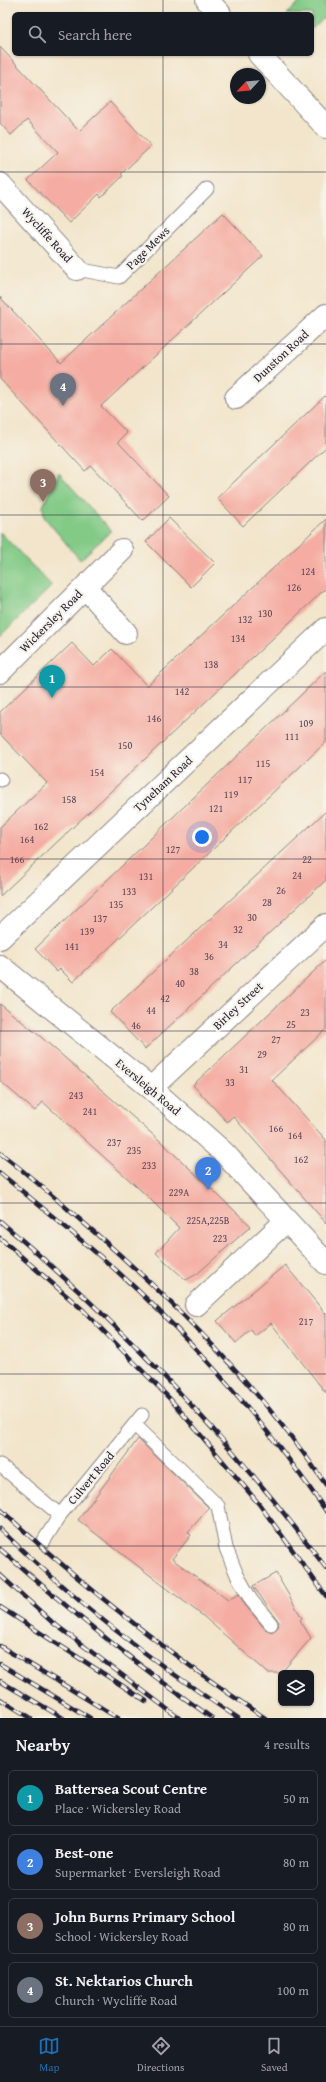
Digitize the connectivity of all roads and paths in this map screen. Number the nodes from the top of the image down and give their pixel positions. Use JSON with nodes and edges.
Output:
{"nodes":[{"id":1,"x":207,"y":0,"type":"edge"},
{"id":2,"x":218,"y":12,"type":"edge"},
{"id":3,"x":261,"y":56,"type":"edge"},
{"id":4,"x":326,"y":127,"type":"edge"},
{"id":5,"x":0,"y":184,"type":"edge"},
{"id":6,"x":208,"y":189,"type":"dead end"},
{"id":7,"x":77,"y":269,"type":"joint"},
{"id":8,"x":326,"y":315,"type":"edge"},
{"id":9,"x":236,"y":398,"type":"dead end"},
{"id":10,"x":122,"y":550,"type":"dead end"},
{"id":11,"x":85,"y":587,"type":"junction"},
{"id":12,"x":326,"y":630,"type":"edge"},
{"id":13,"x":126,"y":633,"type":"dead end"},
{"id":14,"x":0,"y":672,"type":"edge"},
{"id":15,"x":326,"y":925,"type":"edge"},
{"id":16,"x":0,"y":938,"type":"edge"},
{"id":17,"x":0,"y":966,"type":"edge"},
{"id":18,"x":151,"y":1088,"type":"junction"},
{"id":19,"x":286,"y":1221,"type":"junction"},
{"id":20,"x":326,"y":1263,"type":"edge"},
{"id":21,"x":196,"y":1305,"type":"dead end"},
{"id":22,"x":0,"y":1465,"type":"edge"},
{"id":23,"x":60,"y":1515,"type":"junction"},
{"id":24,"x":43,"y":1542,"type":"dead end"},
{"id":25,"x":271,"y":1624,"type":"dead end"}],
"edges":[{"from":1,"to":2,"type":"street"},
{"from":3,"to":4,"type":"street"},
{"from":5,"to":7,"type":"street","name":"Wycliffe Road"},
{"from":6,"to":7,"type":"lane","name":"Page Mews"},
{"from":8,"to":9,"type":"street","name":"Dunston Road"},
{"from":10,"to":11,"type":"street","name":"Wickersley Road"},
{"from":11,"to":13,"type":"street","name":"Wickersley Road"},
{"from":11,"to":14,"type":"street","name":"Wickersley Road"},
{"from":12,"to":16,"type":"street","name":"Tyneham Road"},
{"from":15,"to":18,"type":"street","name":"Birley Street"},
{"from":17,"to":18,"type":"street","name":"Eversleigh Road"},
{"from":18,"to":19,"type":"street","name":"Eversleigh Road"},
{"from":19,"to":20,"type":"street","name":"Eversleigh Road"},
{"from":19,"to":21,"type":"street"},
{"from":22,"to":23,"type":"lane"},
{"from":23,"to":24,"type":"lane","name":"Culvert Road"},
{"from":23,"to":25,"type":"lane","name":"Culvert Road"}]}
